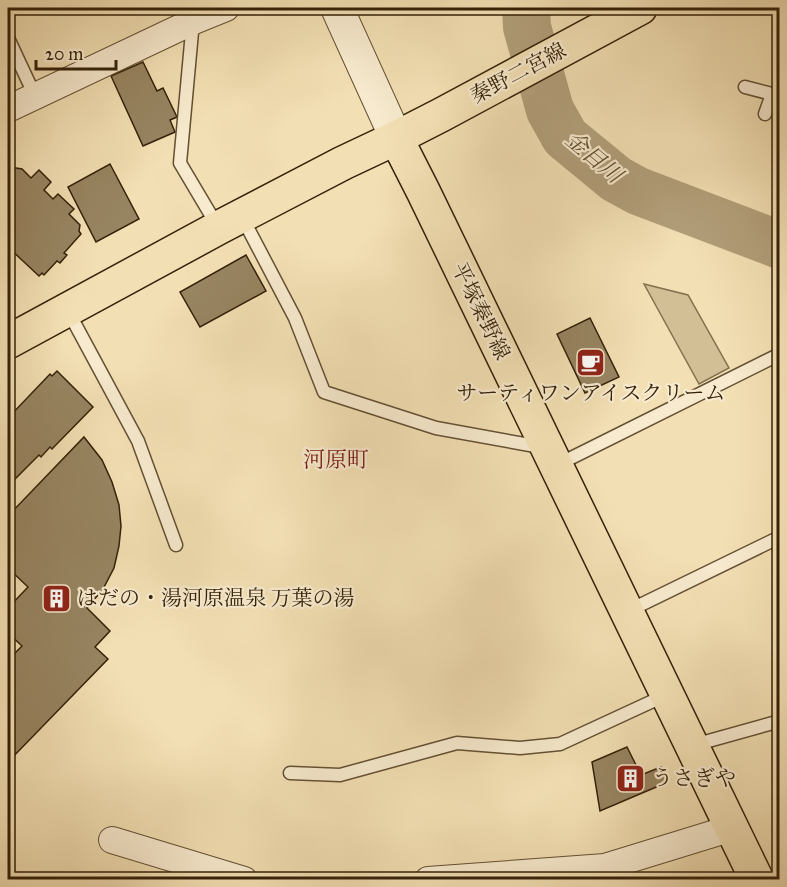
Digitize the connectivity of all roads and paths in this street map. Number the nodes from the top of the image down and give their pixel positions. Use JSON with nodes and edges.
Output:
{"nodes":[{"id":1,"x":226,"y":8,"type":"edge"},
{"id":2,"x":337,"y":8,"type":"edge"},
{"id":3,"x":640,"y":8,"type":"edge"},
{"id":4,"x":194,"y":21,"type":"junction"},
{"id":5,"x":8,"y":38,"type":"edge"},
{"id":6,"x":745,"y":87,"type":"dead end"},
{"id":7,"x":776,"y":95,"type":"edge"},
{"id":8,"x":35,"y":96,"type":"junction"},
{"id":9,"x":8,"y":109,"type":"edge"},
{"id":10,"x":765,"y":114,"type":"dead end"},
{"id":11,"x":396,"y":138,"type":"junction"},
{"id":12,"x":230,"y":222,"type":"junction"},
{"id":13,"x":68,"y":310,"type":"junction"},
{"id":14,"x":8,"y":342,"type":"edge"},
{"id":15,"x":780,"y":354,"type":"edge"},
{"id":16,"x":552,"y":457,"type":"junction"},
{"id":17,"x":780,"y":537,"type":"edge"},
{"id":18,"x":176,"y":545,"type":"dead end"},
{"id":19,"x":627,"y":612,"type":"junction"},
{"id":20,"x":667,"y":694,"type":"junction"},
{"id":21,"x":780,"y":721,"type":"edge"},
{"id":22,"x":692,"y":745,"type":"junction"},
{"id":23,"x":290,"y":773,"type":"dead end"},
{"id":24,"x":732,"y":828,"type":"junction"},
{"id":25,"x":112,"y":840,"type":"dead end"},
{"id":26,"x":244,"y":879,"type":"edge"},
{"id":27,"x":428,"y":879,"type":"edge"},
{"id":28,"x":757,"y":879,"type":"edge"}],
"edges":[{"from":1,"to":4,"type":"street"},
{"from":2,"to":11,"type":"street"},
{"from":3,"to":11,"type":"main road","name":"秦野二宮線"},
{"from":4,"to":8,"type":"street"},
{"from":4,"to":12,"type":"lane"},
{"from":5,"to":8,"type":"lane"},
{"from":6,"to":7,"type":"lane"},
{"from":7,"to":10,"type":"lane"},
{"from":8,"to":9,"type":"street"},
{"from":11,"to":12,"type":"main road"},
{"from":11,"to":16,"type":"main road","name":"平塚秦野線"},
{"from":12,"to":13,"type":"main road"},
{"from":12,"to":16,"type":"lane"},
{"from":13,"to":14,"type":"main road"},
{"from":13,"to":18,"type":"lane"},
{"from":15,"to":16,"type":"lane"},
{"from":16,"to":19,"type":"main road","name":"平塚秦野線"},
{"from":17,"to":19,"type":"lane"},
{"from":19,"to":20,"type":"main road","name":"平塚秦野線"},
{"from":20,"to":22,"type":"main road","name":"平塚秦野線"},
{"from":20,"to":23,"type":"lane"},
{"from":21,"to":22,"type":"lane"},
{"from":22,"to":24,"type":"main road","name":"平塚秦野線"},
{"from":24,"to":27,"type":"street"},
{"from":24,"to":28,"type":"main road","name":"平塚秦野線"},
{"from":25,"to":26,"type":"street"}]}
